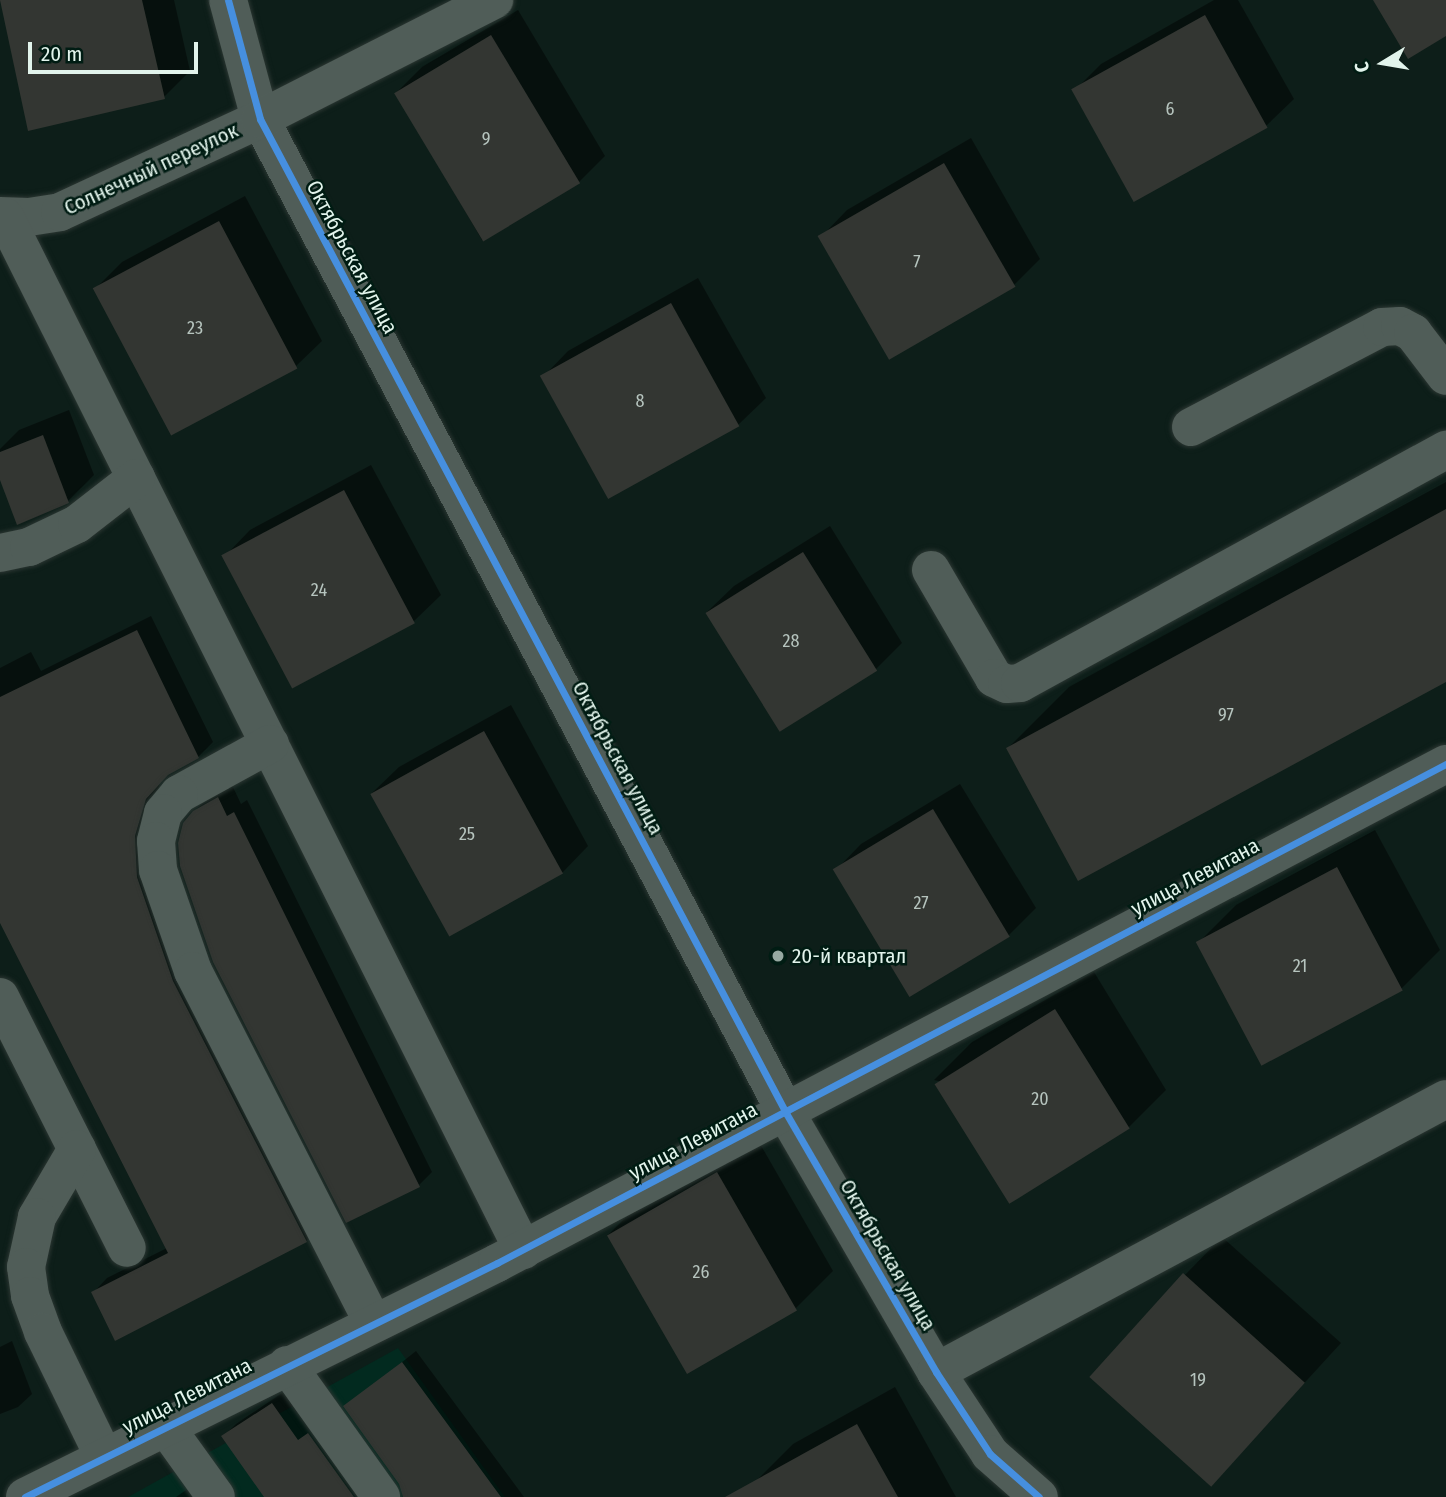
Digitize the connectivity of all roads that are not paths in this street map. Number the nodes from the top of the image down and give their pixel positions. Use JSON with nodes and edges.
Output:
{"nodes":[{"id":1,"x":228,"y":0,"type":"edge"},
{"id":2,"x":494,"y":0,"type":"edge"},
{"id":3,"x":260,"y":119,"type":"junction"},
{"id":4,"x":3,"y":217,"type":"edge"},
{"id":5,"x":1446,"y":376,"type":"edge"},
{"id":6,"x":1191,"y":427,"type":"dead end"},
{"id":7,"x":1446,"y":450,"type":"edge"},
{"id":8,"x":136,"y":478,"type":"junction"},
{"id":9,"x":0,"y":553,"type":"edge"},
{"id":10,"x":931,"y":570,"type":"dead end"},
{"id":11,"x":270,"y":744,"type":"junction"},
{"id":12,"x":1446,"y":764,"type":"edge"},
{"id":13,"x":0,"y":997,"type":"edge"},
{"id":14,"x":1446,"y":1099,"type":"edge"},
{"id":15,"x":786,"y":1113,"type":"junction"},
{"id":16,"x":77,"y":1149,"type":"junction"},
{"id":17,"x":127,"y":1248,"type":"dead end"},
{"id":18,"x":523,"y":1250,"type":"junction"},
{"id":19,"x":373,"y":1324,"type":"junction"},
{"id":20,"x":287,"y":1365,"type":"junction"},
{"id":21,"x":936,"y":1372,"type":"junction"},
{"id":22,"x":165,"y":1426,"type":"junction"},
{"id":23,"x":104,"y":1457,"type":"junction"},
{"id":24,"x":25,"y":1497,"type":"edge"},
{"id":25,"x":216,"y":1497,"type":"edge"},
{"id":26,"x":381,"y":1497,"type":"edge"},
{"id":27,"x":1039,"y":1497,"type":"edge"}],
"edges":[{"from":1,"to":3,"type":"street","name":"Октябрьская улица"},
{"from":2,"to":3,"type":"street","name":"Солнечный переулок"},
{"from":3,"to":4,"type":"street","name":"Солнечный переулок"},
{"from":3,"to":15,"type":"street","name":"Октябрьская улица"},
{"from":4,"to":8,"type":"street"},
{"from":5,"to":6,"type":"street"},
{"from":7,"to":10,"type":"street"},
{"from":8,"to":9,"type":"street"},
{"from":8,"to":11,"type":"street"},
{"from":11,"to":18,"type":"street"},
{"from":11,"to":19,"type":"street"},
{"from":12,"to":15,"type":"street","name":"улица Левитана"},
{"from":13,"to":16,"type":"street"},
{"from":14,"to":21,"type":"street"},
{"from":15,"to":18,"type":"street","name":"улица Левитана"},
{"from":15,"to":21,"type":"street","name":"Октябрьская улица"},
{"from":16,"to":17,"type":"street"},
{"from":16,"to":23,"type":"street"},
{"from":18,"to":19,"type":"street","name":"улица Левитана"},
{"from":19,"to":20,"type":"street","name":"улица Левитана"},
{"from":20,"to":22,"type":"street","name":"улица Левитана"},
{"from":20,"to":26,"type":"street"},
{"from":21,"to":27,"type":"street","name":"Октябрьская улица"},
{"from":22,"to":23,"type":"street","name":"улица Левитана"},
{"from":22,"to":25,"type":"street"},
{"from":23,"to":24,"type":"street","name":"улица Левитана"}]}
